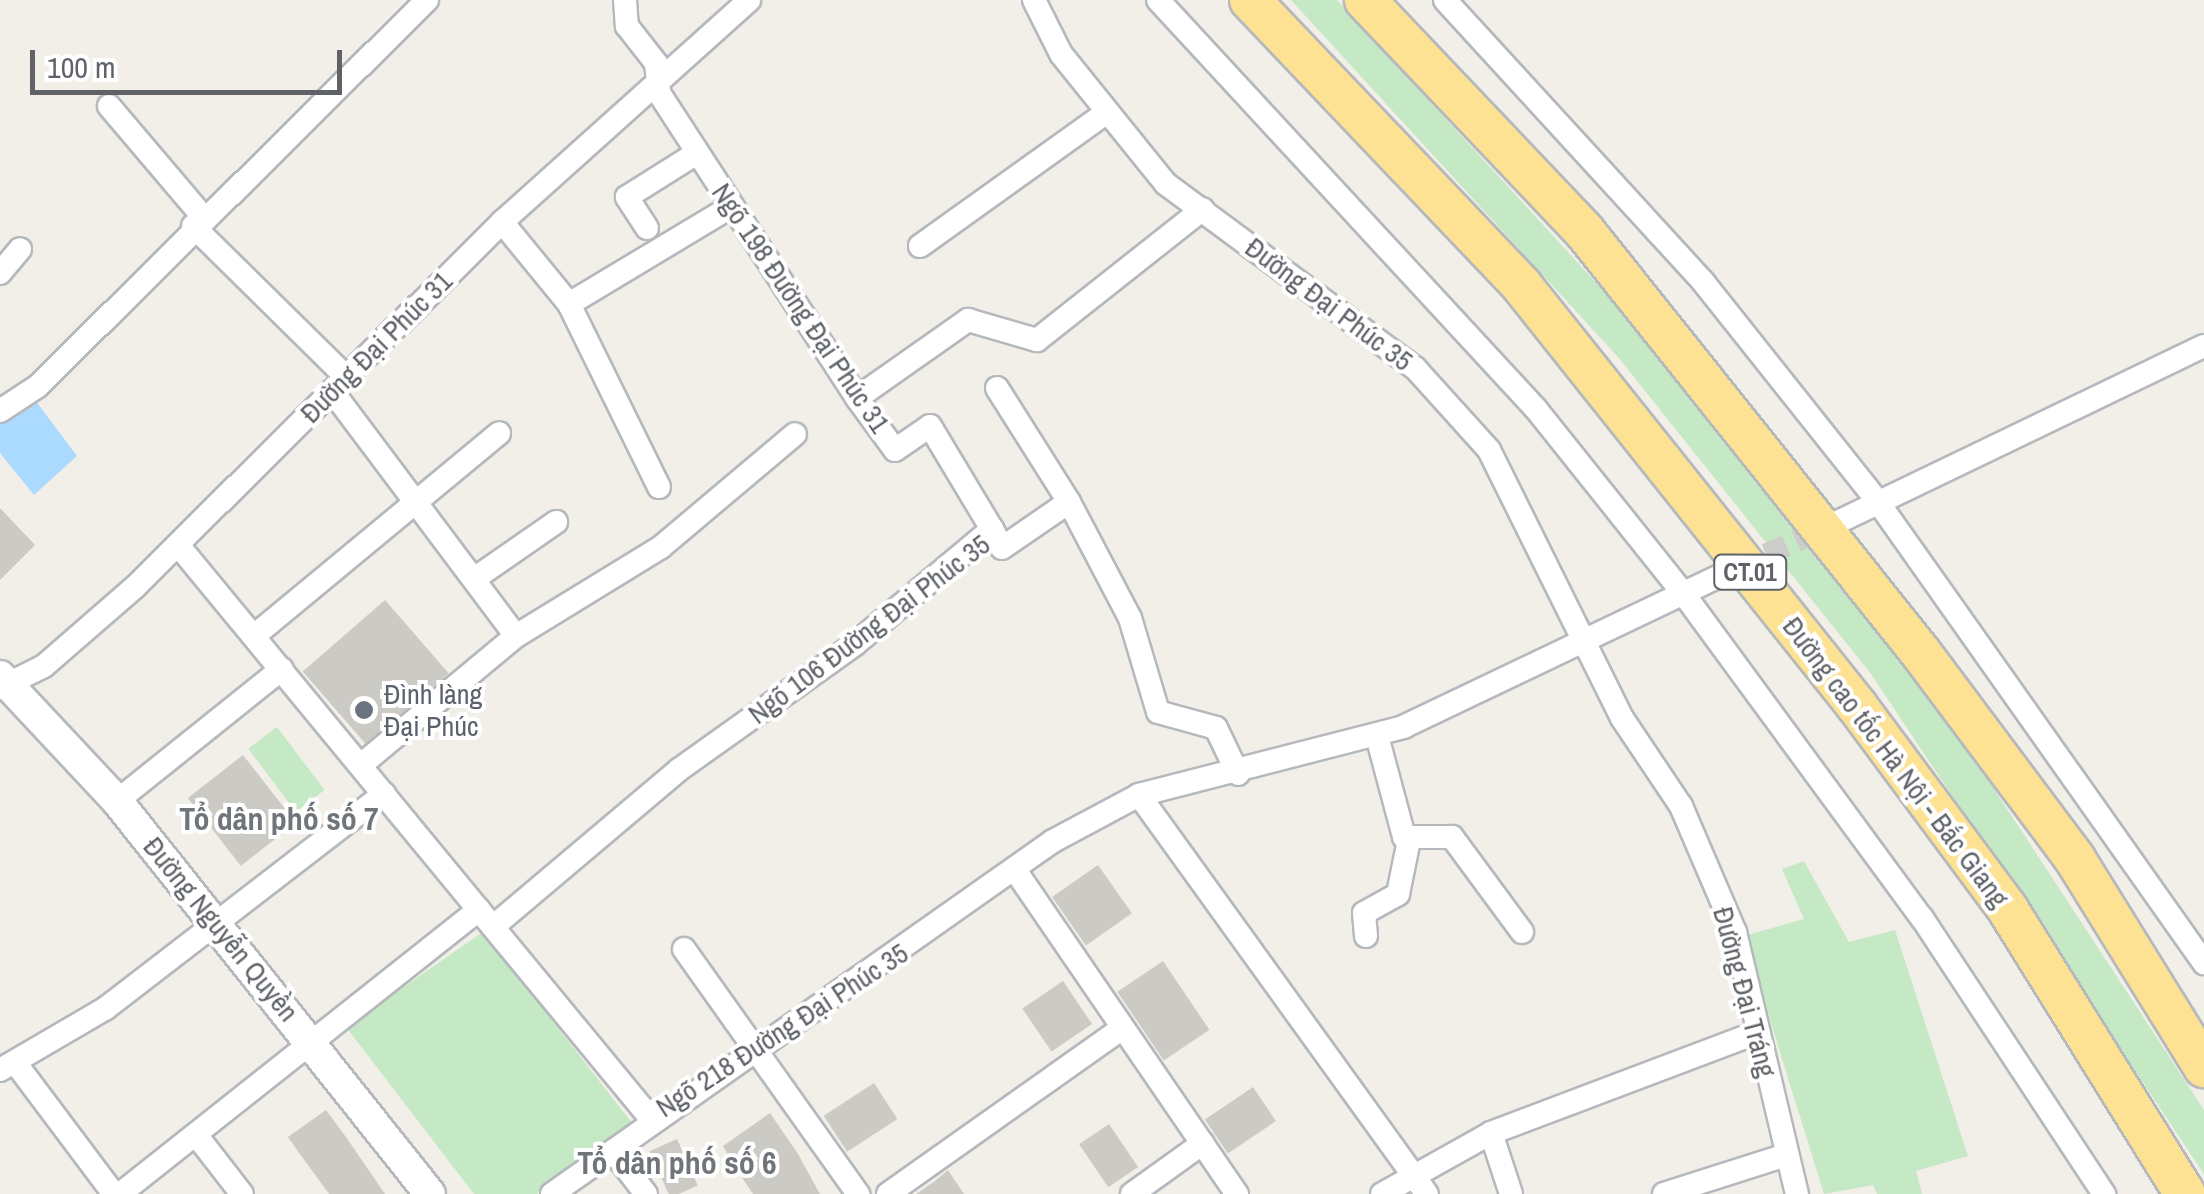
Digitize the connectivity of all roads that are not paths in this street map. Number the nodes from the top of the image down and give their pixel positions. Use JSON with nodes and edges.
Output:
{"nodes":[{"id":1,"x":427,"y":0,"type":"edge"},
{"id":2,"x":625,"y":0,"type":"edge"},
{"id":3,"x":749,"y":0,"type":"edge"},
{"id":4,"x":1034,"y":0,"type":"edge"},
{"id":5,"x":1158,"y":0,"type":"edge"},
{"id":6,"x":1250,"y":0,"type":"edge"},
{"id":7,"x":1365,"y":0,"type":"edge"},
{"id":8,"x":1445,"y":0,"type":"edge"},
{"id":9,"x":657,"y":78,"type":"junction"},
{"id":10,"x":109,"y":106,"type":"dead end"},
{"id":11,"x":1107,"y":112,"type":"junction"},
{"id":12,"x":697,"y":153,"type":"junction"},
{"id":13,"x":732,"y":206,"type":"junction"},
{"id":14,"x":1204,"y":209,"type":"junction"},
{"id":15,"x":198,"y":222,"type":"junction"},
{"id":16,"x":502,"y":222,"type":"junction"},
{"id":17,"x":647,"y":228,"type":"dead end"},
{"id":18,"x":920,"y":246,"type":"dead end"},
{"id":19,"x":20,"y":249,"type":"dead end"},
{"id":20,"x":0,"y":273,"type":"edge"},
{"id":21,"x":570,"y":304,"type":"junction"},
{"id":22,"x":2204,"y":346,"type":"edge"},
{"id":23,"x":339,"y":384,"type":"junction"},
{"id":24,"x":997,"y":388,"type":"dead end"},
{"id":25,"x":857,"y":398,"type":"junction"},
{"id":26,"x":0,"y":411,"type":"edge"},
{"id":27,"x":498,"y":433,"type":"dead end"},
{"id":28,"x":795,"y":434,"type":"dead end"},
{"id":29,"x":659,"y":487,"type":"dead end"},
{"id":30,"x":415,"y":501,"type":"junction"},
{"id":31,"x":1069,"y":502,"type":"junction"},
{"id":32,"x":1878,"y":502,"type":"junction"},
{"id":33,"x":556,"y":522,"type":"dead end"},
{"id":34,"x":1838,"y":522,"type":"tunnel mouth"},
{"id":35,"x":992,"y":530,"type":"junction"},
{"id":36,"x":178,"y":545,"type":"junction"},
{"id":37,"x":1736,"y":568,"type":"tunnel mouth"},
{"id":38,"x":474,"y":580,"type":"junction"},
{"id":39,"x":1684,"y":593,"type":"junction"},
{"id":40,"x":254,"y":636,"type":"junction"},
{"id":41,"x":516,"y":636,"type":"junction"},
{"id":42,"x":1582,"y":641,"type":"junction"},
{"id":43,"x":282,"y":669,"type":"junction"},
{"id":44,"x":2,"y":688,"type":"edge"},
{"id":45,"x":1376,"y":736,"type":"junction"},
{"id":46,"x":361,"y":765,"type":"junction"},
{"id":47,"x":1238,"y":774,"type":"junction"},
{"id":48,"x":384,"y":794,"type":"junction"},
{"id":49,"x":1140,"y":795,"type":"junction"},
{"id":50,"x":116,"y":801,"type":"junction"},
{"id":51,"x":1409,"y":840,"type":"junction"},
{"id":52,"x":1015,"y":870,"type":"junction"},
{"id":53,"x":487,"y":918,"type":"junction"},
{"id":54,"x":215,"y":922,"type":"junction"},
{"id":55,"x":1522,"y":932,"type":"dead end"},
{"id":56,"x":1366,"y":936,"type":"dead end"},
{"id":57,"x":684,"y":949,"type":"dead end"},
{"id":58,"x":2204,"y":963,"type":"edge"},
{"id":59,"x":1121,"y":1028,"type":"junction"},
{"id":60,"x":1758,"y":1032,"type":"junction"},
{"id":61,"x":312,"y":1040,"type":"junction"},
{"id":62,"x":756,"y":1046,"type":"junction"},
{"id":63,"x":2204,"y":1067,"type":"edge"},
{"id":64,"x":9,"y":1068,"type":"edge"},
{"id":65,"x":652,"y":1120,"type":"junction"},
{"id":66,"x":1492,"y":1133,"type":"junction"},
{"id":67,"x":197,"y":1136,"type":"junction"},
{"id":68,"x":1202,"y":1143,"type":"junction"},
{"id":69,"x":613,"y":1151,"type":"junction"},
{"id":70,"x":1786,"y":1155,"type":"junction"},
{"id":71,"x":1412,"y":1172,"type":"junction"},
{"id":72,"x":117,"y":1194,"type":"edge"},
{"id":73,"x":242,"y":1194,"type":"edge"},
{"id":74,"x":430,"y":1194,"type":"edge"},
{"id":75,"x":552,"y":1194,"type":"edge"},
{"id":76,"x":646,"y":1194,"type":"edge"},
{"id":77,"x":858,"y":1194,"type":"edge"},
{"id":78,"x":888,"y":1194,"type":"edge"},
{"id":79,"x":1132,"y":1194,"type":"edge"},
{"id":80,"x":1237,"y":1194,"type":"edge"},
{"id":81,"x":1382,"y":1194,"type":"edge"},
{"id":82,"x":1427,"y":1194,"type":"edge"},
{"id":83,"x":1512,"y":1194,"type":"edge"},
{"id":84,"x":1664,"y":1194,"type":"edge"},
{"id":85,"x":1797,"y":1194,"type":"edge"},
{"id":86,"x":2104,"y":1194,"type":"edge"},
{"id":87,"x":2185,"y":1194,"type":"edge"}],
"edges":[{"from":1,"to":15,"type":"street"},
{"from":2,"to":9,"type":"street","name":"Ngõ 198 Đường Đại Phúc 31"},
{"from":3,"to":9,"type":"street","name":"Đường Đại Phúc 31"},
{"from":4,"to":11,"type":"street","name":"Đường Đại Phúc 35"},
{"from":5,"to":39,"type":"street"},
{"from":6,"to":87,"type":"highway","name":"Đường cao tốc Hà Nội - Bắc Giang","number":"CT.01"},
{"from":7,"to":63,"type":"highway"},
{"from":8,"to":32,"type":"street"},
{"from":9,"to":12,"type":"street","name":"Ngõ 198 Đường Đại Phúc 31"},
{"from":9,"to":16,"type":"street","name":"Đường Đại Phúc 31"},
{"from":10,"to":15,"type":"street"},
{"from":11,"to":14,"type":"street","name":"Đường Đại Phúc 35"},
{"from":11,"to":18,"type":"street"},
{"from":12,"to":13,"type":"street","name":"Ngõ 198 Đường Đại Phúc 31"},
{"from":12,"to":17,"type":"street"},
{"from":13,"to":21,"type":"street"},
{"from":13,"to":25,"type":"street","name":"Ngõ 198 Đường Đại Phúc 31"},
{"from":14,"to":25,"type":"street"},
{"from":14,"to":42,"type":"street","name":"Đường Đại Phúc 35"},
{"from":15,"to":23,"type":"street"},
{"from":15,"to":26,"type":"street"},
{"from":16,"to":21,"type":"street"},
{"from":16,"to":23,"type":"street","name":"Đường Đại Phúc 31"},
{"from":19,"to":20,"type":"street"},
{"from":21,"to":29,"type":"street"},
{"from":22,"to":32,"type":"street"},
{"from":23,"to":30,"type":"street"},
{"from":23,"to":36,"type":"street","name":"Đường Đại Phúc 31"},
{"from":24,"to":31,"type":"street"},
{"from":25,"to":35,"type":"street","name":"Ngõ 198 Đường Đại Phúc 31"},
{"from":27,"to":30,"type":"street"},
{"from":28,"to":41,"type":"street"},
{"from":30,"to":38,"type":"street"},
{"from":30,"to":40,"type":"street"},
{"from":31,"to":35,"type":"street","name":"Ngõ 106 Đường Đại Phúc 35"},
{"from":31,"to":47,"type":"street"},
{"from":32,"to":34,"type":"street"},
{"from":32,"to":58,"type":"street"},
{"from":33,"to":38,"type":"street"},
{"from":35,"to":53,"type":"street","name":"Ngõ 106 Đường Đại Phúc 35"},
{"from":36,"to":40,"type":"street","name":"Ngõ 218 Đường Đại Phúc 35"},
{"from":36,"to":44,"type":"street","name":"Đường Đại Phúc 31"},
{"from":37,"to":39,"type":"street","name":"Ngõ 218 Đường Đại Phúc 35"},
{"from":38,"to":41,"type":"street"},
{"from":39,"to":42,"type":"street","name":"Ngõ 218 Đường Đại Phúc 35"},
{"from":39,"to":86,"type":"street"},
{"from":40,"to":43,"type":"street","name":"Ngõ 218 Đường Đại Phúc 35"},
{"from":41,"to":46,"type":"street"},
{"from":42,"to":45,"type":"street","name":"Ngõ 218 Đường Đại Phúc 35"},
{"from":42,"to":60,"type":"street","name":"Đường Đại Tráng"},
{"from":43,"to":46,"type":"street","name":"Ngõ 218 Đường Đại Phúc 35"},
{"from":43,"to":50,"type":"street"},
{"from":44,"to":50,"type":"street","name":"Đường Nguyễn Quyền"},
{"from":45,"to":47,"type":"street","name":"Ngõ 218 Đường Đại Phúc 35"},
{"from":45,"to":51,"type":"street"},
{"from":46,"to":48,"type":"street","name":"Ngõ 218 Đường Đại Phúc 35"},
{"from":47,"to":49,"type":"street","name":"Ngõ 218 Đường Đại Phúc 35"},
{"from":48,"to":53,"type":"street","name":"Ngõ 218 Đường Đại Phúc 35"},
{"from":48,"to":54,"type":"street"},
{"from":49,"to":52,"type":"street","name":"Ngõ 218 Đường Đại Phúc 35"},
{"from":49,"to":71,"type":"street"},
{"from":50,"to":54,"type":"street","name":"Đường Nguyễn Quyền"},
{"from":51,"to":55,"type":"street"},
{"from":51,"to":56,"type":"street"},
{"from":52,"to":59,"type":"street"},
{"from":52,"to":62,"type":"street","name":"Ngõ 218 Đường Đại Phúc 35"},
{"from":53,"to":61,"type":"street","name":"Ngõ 106 Đường Đại Phúc 35"},
{"from":53,"to":65,"type":"street","name":"Ngõ 218 Đường Đại Phúc 35"},
{"from":54,"to":61,"type":"street","name":"Đường Nguyễn Quyền"},
{"from":54,"to":64,"type":"street"},
{"from":57,"to":62,"type":"street"},
{"from":59,"to":68,"type":"street"},
{"from":59,"to":78,"type":"street"},
{"from":60,"to":66,"type":"street"},
{"from":60,"to":70,"type":"street","name":"Đường Đại Tráng"},
{"from":61,"to":67,"type":"street","name":"Ngõ 106 Đường Đại Phúc 35"},
{"from":61,"to":74,"type":"street","name":"Đường Nguyễn Quyền"},
{"from":62,"to":65,"type":"street","name":"Ngõ 218 Đường Đại Phúc 35"},
{"from":62,"to":77,"type":"street"},
{"from":64,"to":72,"type":"street"},
{"from":65,"to":69,"type":"street"},
{"from":66,"to":71,"type":"street"},
{"from":66,"to":83,"type":"street"},
{"from":67,"to":72,"type":"street","name":"Ngõ 106 Đường Đại Phúc 35"},
{"from":67,"to":73,"type":"street"},
{"from":68,"to":79,"type":"street"},
{"from":68,"to":80,"type":"street"},
{"from":69,"to":75,"type":"street"},
{"from":69,"to":76,"type":"street"},
{"from":70,"to":84,"type":"street"},
{"from":70,"to":85,"type":"street","name":"Đường Đại Tráng"},
{"from":71,"to":81,"type":"street"},
{"from":71,"to":82,"type":"street"}]}
